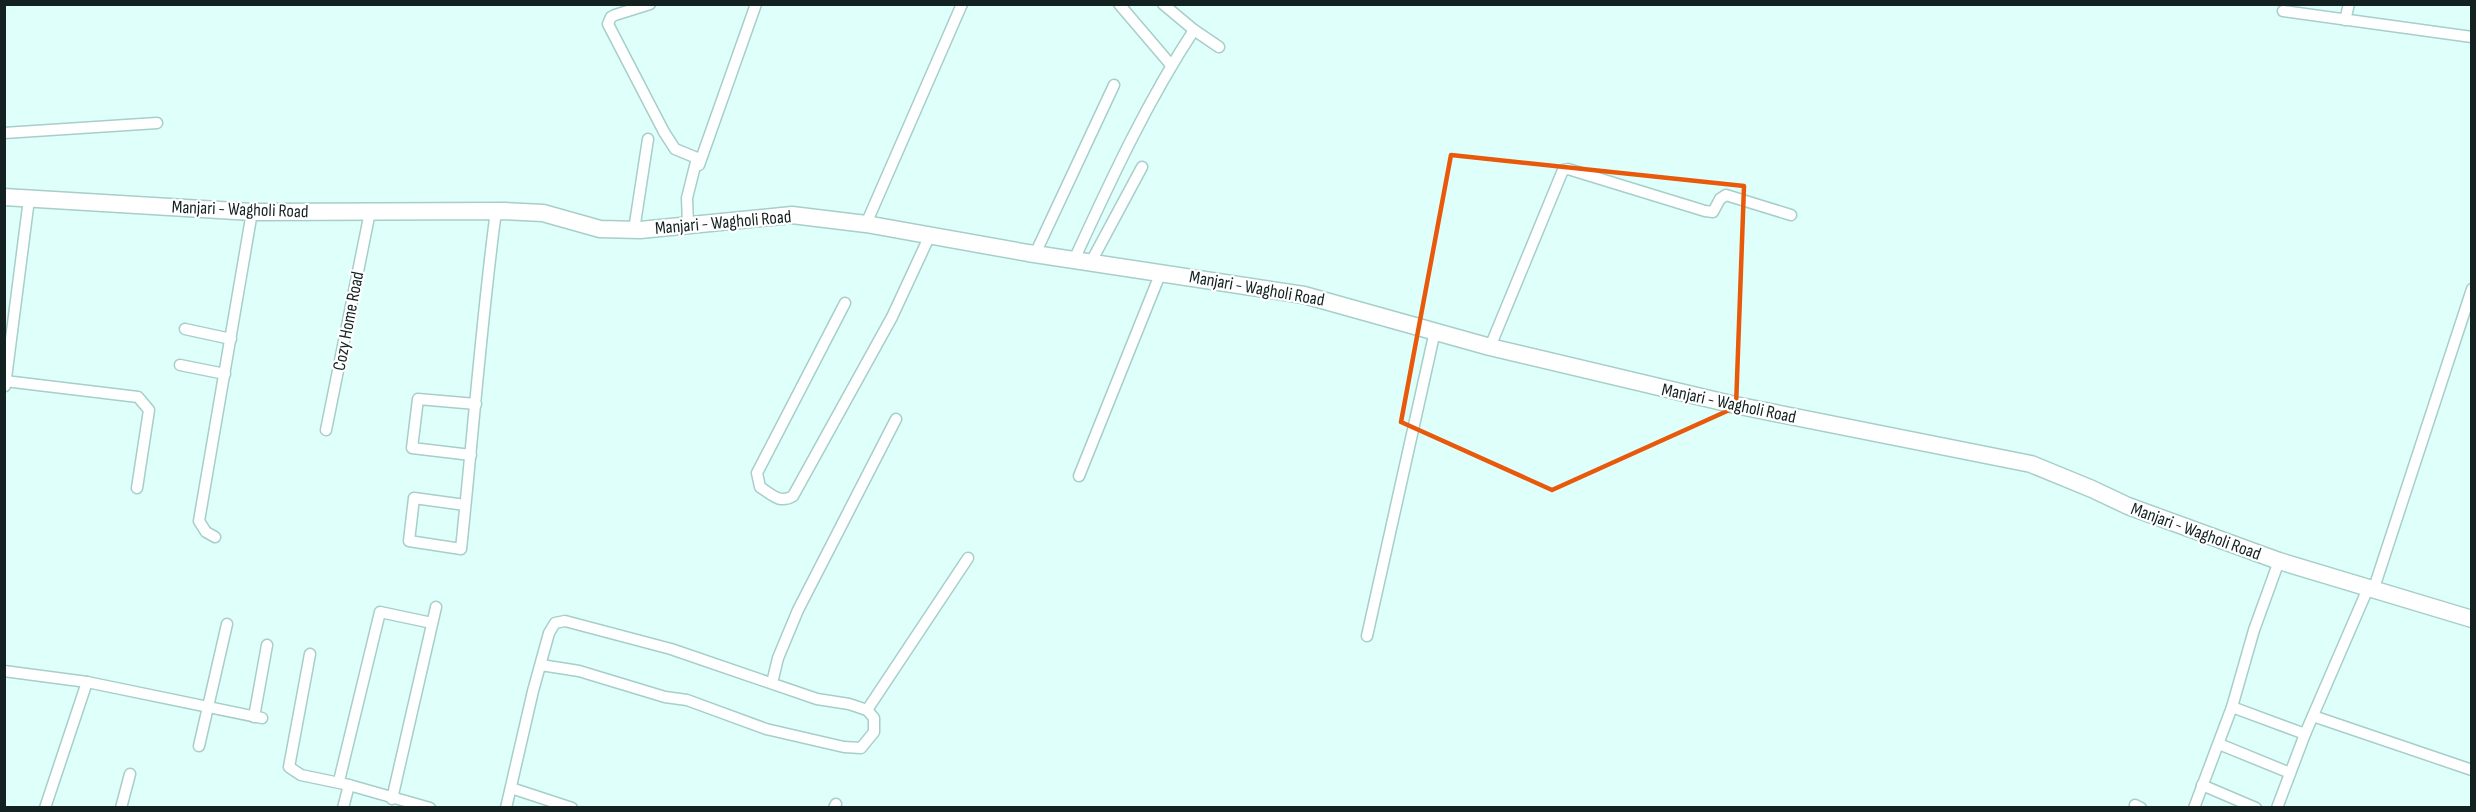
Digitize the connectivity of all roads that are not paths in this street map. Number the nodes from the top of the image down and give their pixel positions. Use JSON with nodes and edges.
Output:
{"nodes":[{"id":1,"x":650,"y":4,"type":"edge"},
{"id":2,"x":756,"y":4,"type":"edge"},
{"id":3,"x":962,"y":4,"type":"edge"},
{"id":4,"x":1119,"y":4,"type":"edge"},
{"id":5,"x":1162,"y":4,"type":"edge"},
{"id":6,"x":2349,"y":4,"type":"edge"},
{"id":7,"x":2283,"y":11,"type":"dead end"},
{"id":8,"x":2345,"y":20,"type":"junction"},
{"id":9,"x":1194,"y":30,"type":"junction"},
{"id":10,"x":2472,"y":37,"type":"edge"},
{"id":11,"x":1219,"y":47,"type":"dead end"},
{"id":12,"x":1171,"y":65,"type":"junction"},
{"id":13,"x":1114,"y":85,"type":"dead end"},
{"id":14,"x":157,"y":123,"type":"dead end"},
{"id":15,"x":4,"y":133,"type":"edge"},
{"id":16,"x":648,"y":139,"type":"dead end"},
{"id":17,"x":1142,"y":167,"type":"dead end"},
{"id":18,"x":4,"y":197,"type":"edge"},
{"id":19,"x":687,"y":198,"type":"junction"},
{"id":20,"x":29,"y":199,"type":"junction"},
{"id":21,"x":496,"y":211,"type":"junction"},
{"id":22,"x":252,"y":212,"type":"junction"},
{"id":23,"x":370,"y":212,"type":"junction"},
{"id":24,"x":1791,"y":215,"type":"dead end"},
{"id":25,"x":866,"y":224,"type":"junction"},
{"id":26,"x":688,"y":225,"type":"junction"},
{"id":27,"x":634,"y":230,"type":"junction"},
{"id":28,"x":930,"y":235,"type":"junction"},
{"id":29,"x":1035,"y":254,"type":"junction"},
{"id":30,"x":1074,"y":260,"type":"junction"},
{"id":31,"x":1091,"y":262,"type":"junction"},
{"id":32,"x":1161,"y":272,"type":"junction"},
{"id":33,"x":2472,"y":289,"type":"edge"},
{"id":34,"x":844,"y":303,"type":"dead end"},
{"id":35,"x":185,"y":330,"type":"dead end"},
{"id":36,"x":1435,"y":331,"type":"junction"},
{"id":37,"x":231,"y":339,"type":"junction"},
{"id":38,"x":1490,"y":347,"type":"junction"},
{"id":39,"x":180,"y":365,"type":"dead end"},
{"id":40,"x":225,"y":374,"type":"junction"},
{"id":41,"x":5,"y":381,"type":"edge"},
{"id":42,"x":4,"y":387,"type":"edge"},
{"id":43,"x":476,"y":404,"type":"junction"},
{"id":44,"x":896,"y":418,"type":"dead end"},
{"id":45,"x":326,"y":430,"type":"dead end"},
{"id":46,"x":471,"y":455,"type":"junction"},
{"id":47,"x":1079,"y":476,"type":"dead end"},
{"id":48,"x":137,"y":488,"type":"dead end"},
{"id":49,"x":465,"y":505,"type":"junction"},
{"id":50,"x":215,"y":537,"type":"dead end"},
{"id":51,"x":968,"y":558,"type":"dead end"},
{"id":52,"x":2279,"y":561,"type":"junction"},
{"id":53,"x":2372,"y":587,"type":"junction"},
{"id":54,"x":436,"y":607,"type":"dead end"},
{"id":55,"x":2472,"y":619,"type":"edge"},
{"id":56,"x":432,"y":623,"type":"junction"},
{"id":57,"x":227,"y":624,"type":"dead end"},
{"id":58,"x":1367,"y":636,"type":"dead end"},
{"id":59,"x":267,"y":645,"type":"dead end"},
{"id":60,"x":310,"y":654,"type":"dead end"},
{"id":61,"x":541,"y":665,"type":"junction"},
{"id":62,"x":4,"y":671,"type":"edge"},
{"id":63,"x":87,"y":682,"type":"junction"},
{"id":64,"x":772,"y":683,"type":"junction"},
{"id":65,"x":208,"y":707,"type":"junction"},
{"id":66,"x":2232,"y":707,"type":"junction"},
{"id":67,"x":867,"y":710,"type":"junction"},
{"id":68,"x":2313,"y":716,"type":"junction"},
{"id":69,"x":2306,"y":734,"type":"junction"},
{"id":70,"x":2219,"y":744,"type":"junction"},
{"id":71,"x":199,"y":746,"type":"dead end"},
{"id":72,"x":2472,"y":770,"type":"edge"},
{"id":73,"x":2290,"y":773,"type":"junction"},
{"id":74,"x":130,"y":774,"type":"dead end"},
{"id":75,"x":344,"y":783,"type":"junction"},
{"id":76,"x":2202,"y":784,"type":"junction"},
{"id":77,"x":511,"y":788,"type":"junction"},
{"id":78,"x":392,"y":798,"type":"junction"},
{"id":79,"x":406,"y":805,"type":"edge"},
{"id":80,"x":45,"y":807,"type":"edge"},
{"id":81,"x":121,"y":807,"type":"edge"},
{"id":82,"x":343,"y":807,"type":"edge"},
{"id":83,"x":430,"y":807,"type":"edge"},
{"id":84,"x":506,"y":807,"type":"edge"},
{"id":85,"x":572,"y":807,"type":"edge"},
{"id":86,"x":2194,"y":807,"type":"edge"},
{"id":87,"x":2256,"y":807,"type":"edge"},
{"id":88,"x":2277,"y":807,"type":"edge"}],
"edges":[{"from":1,"to":19,"type":"street"},
{"from":2,"to":19,"type":"street"},
{"from":3,"to":25,"type":"street"},
{"from":4,"to":12,"type":"street"},
{"from":5,"to":9,"type":"street"},
{"from":6,"to":8,"type":"street"},
{"from":7,"to":8,"type":"street"},
{"from":8,"to":10,"type":"street"},
{"from":9,"to":11,"type":"street"},
{"from":9,"to":12,"type":"street"},
{"from":12,"to":30,"type":"street"},
{"from":13,"to":29,"type":"street"},
{"from":14,"to":15,"type":"street"},
{"from":16,"to":27,"type":"street"},
{"from":17,"to":31,"type":"street"},
{"from":18,"to":20,"type":"main road","name":"Manjari - Wagholi Road"},
{"from":19,"to":26,"type":"street"},
{"from":20,"to":22,"type":"main road","name":"Manjari - Wagholi Road"},
{"from":20,"to":41,"type":"street"},
{"from":21,"to":23,"type":"main road","name":"Manjari - Wagholi Road"},
{"from":21,"to":27,"type":"main road","name":"Manjari - Wagholi Road"},
{"from":21,"to":43,"type":"street"},
{"from":22,"to":23,"type":"main road","name":"Manjari - Wagholi Road"},
{"from":22,"to":37,"type":"street"},
{"from":23,"to":45,"type":"street","name":"Cozy Home Road"},
{"from":24,"to":38,"type":"street"},
{"from":25,"to":26,"type":"main road","name":"Manjari - Wagholi Road"},
{"from":25,"to":28,"type":"main road","name":"Manjari - Wagholi Road"},
{"from":26,"to":27,"type":"main road","name":"Manjari - Wagholi Road"},
{"from":28,"to":29,"type":"main road","name":"Manjari - Wagholi Road"},
{"from":28,"to":34,"type":"street"},
{"from":29,"to":30,"type":"main road","name":"Manjari - Wagholi Road"},
{"from":30,"to":31,"type":"main road","name":"Manjari - Wagholi Road"},
{"from":31,"to":32,"type":"main road","name":"Manjari - Wagholi Road"},
{"from":32,"to":36,"type":"main road","name":"Manjari - Wagholi Road"},
{"from":32,"to":47,"type":"street"},
{"from":33,"to":53,"type":"street"},
{"from":35,"to":37,"type":"street"},
{"from":36,"to":38,"type":"main road","name":"Manjari - Wagholi Road"},
{"from":36,"to":58,"type":"street"},
{"from":37,"to":40,"type":"street"},
{"from":38,"to":52,"type":"main road","name":"Manjari - Wagholi Road"},
{"from":39,"to":40,"type":"street"},
{"from":40,"to":50,"type":"street"},
{"from":41,"to":42,"type":"street"},
{"from":41,"to":48,"type":"street"},
{"from":43,"to":46,"type":"street"},
{"from":43,"to":46,"type":"street"},
{"from":44,"to":64,"type":"street"},
{"from":46,"to":49,"type":"street"},
{"from":49,"to":49,"type":"street"},
{"from":51,"to":67,"type":"street"},
{"from":52,"to":53,"type":"main road","name":"Manjari - Wagholi Road"},
{"from":52,"to":66,"type":"street"},
{"from":53,"to":55,"type":"main road","name":"Manjari - Wagholi Road"},
{"from":53,"to":68,"type":"street"},
{"from":54,"to":56,"type":"street"},
{"from":56,"to":75,"type":"street"},
{"from":56,"to":78,"type":"street"},
{"from":57,"to":65,"type":"street"},
{"from":59,"to":65,"type":"street"},
{"from":60,"to":75,"type":"street"},
{"from":61,"to":64,"type":"street"},
{"from":61,"to":67,"type":"street"},
{"from":61,"to":77,"type":"street"},
{"from":62,"to":63,"type":"street"},
{"from":63,"to":65,"type":"street"},
{"from":63,"to":80,"type":"street"},
{"from":64,"to":67,"type":"street"},
{"from":65,"to":71,"type":"street"},
{"from":66,"to":69,"type":"street"},
{"from":66,"to":70,"type":"street"},
{"from":68,"to":69,"type":"street"},
{"from":68,"to":72,"type":"street"},
{"from":69,"to":73,"type":"street"},
{"from":70,"to":73,"type":"street"},
{"from":70,"to":76,"type":"street"},
{"from":73,"to":88,"type":"street"},
{"from":74,"to":81,"type":"street"},
{"from":75,"to":78,"type":"street"},
{"from":75,"to":82,"type":"street"},
{"from":76,"to":86,"type":"street"},
{"from":76,"to":87,"type":"street"},
{"from":77,"to":84,"type":"street"},
{"from":77,"to":85,"type":"street"},
{"from":78,"to":79,"type":"street"},
{"from":79,"to":83,"type":"street"}]}
